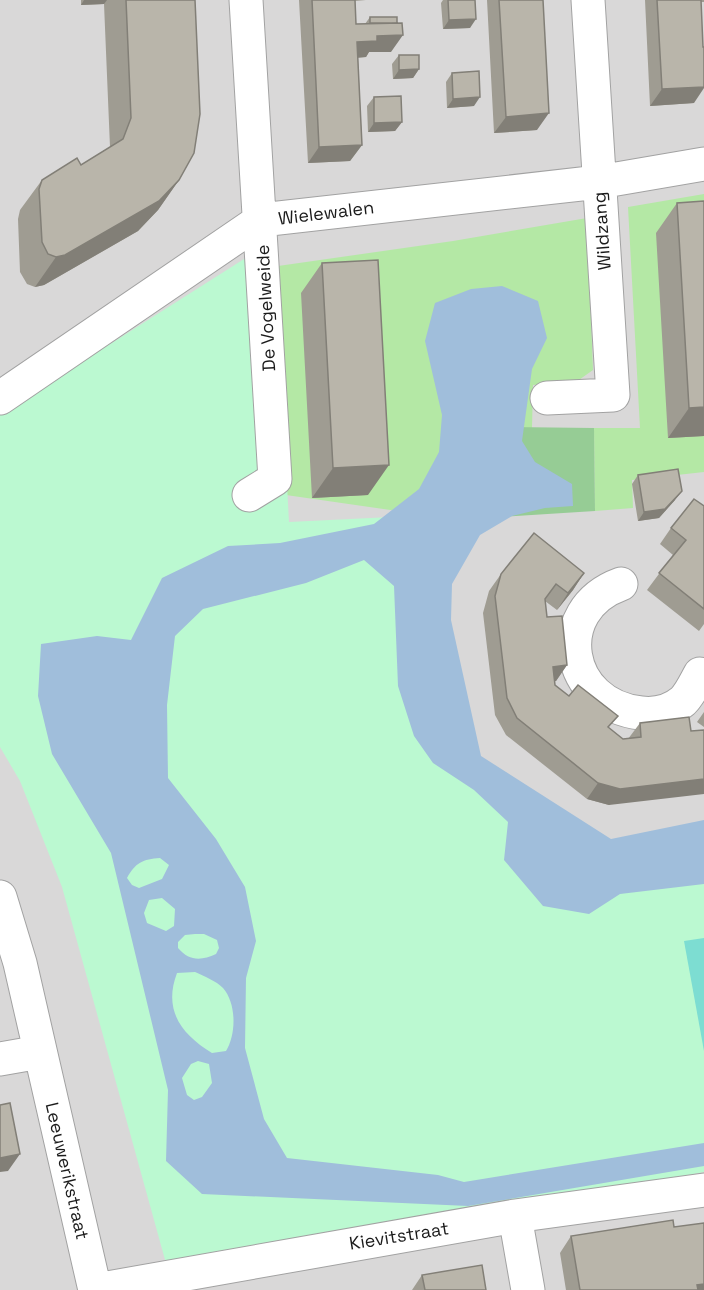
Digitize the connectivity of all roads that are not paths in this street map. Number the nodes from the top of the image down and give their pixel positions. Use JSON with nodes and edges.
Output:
{"nodes":[{"id":1,"x":246,"y":0,"type":"edge"},
{"id":2,"x":588,"y":0,"type":"edge"},
{"id":3,"x":704,"y":164,"type":"edge"},
{"id":4,"x":599,"y":182,"type":"junction"},
{"id":5,"x":261,"y":220,"type":"junction"},
{"id":6,"x":547,"y":398,"type":"dead end"},
{"id":7,"x":0,"y":399,"type":"edge"},
{"id":8,"x":249,"y":495,"type":"dead end"},
{"id":9,"x":621,"y":584,"type":"dead end"},
{"id":10,"x":704,"y":675,"type":"edge"},
{"id":11,"x":0,"y":897,"type":"edge"},
{"id":12,"x":40,"y":1052,"type":"junction"},
{"id":13,"x":0,"y":1059,"type":"edge"},
{"id":14,"x":704,"y":1190,"type":"edge"},
{"id":15,"x":515,"y":1216,"type":"junction"},
{"id":16,"x":95,"y":1290,"type":"edge"},
{"id":17,"x":528,"y":1290,"type":"edge"}],
"edges":[{"from":1,"to":5,"type":"street","name":"De Vogelweide"},
{"from":2,"to":4,"type":"street","name":"Wildzang"},
{"from":3,"to":4,"type":"street","name":"Wielewalen"},
{"from":4,"to":5,"type":"street","name":"Wielewalen"},
{"from":4,"to":6,"type":"street","name":"Wildzang"},
{"from":5,"to":7,"type":"street","name":"Wielewalen"},
{"from":5,"to":8,"type":"street","name":"De Vogelweide"},
{"from":9,"to":10,"type":"street"},
{"from":11,"to":12,"type":"street","name":"Leeuwerikstraat"},
{"from":12,"to":13,"type":"street"},
{"from":12,"to":16,"type":"street","name":"Leeuwerikstraat"},
{"from":14,"to":15,"type":"street","name":"Kievitstraat"},
{"from":15,"to":16,"type":"street","name":"Kievitstraat"},
{"from":15,"to":17,"type":"street"}]}
